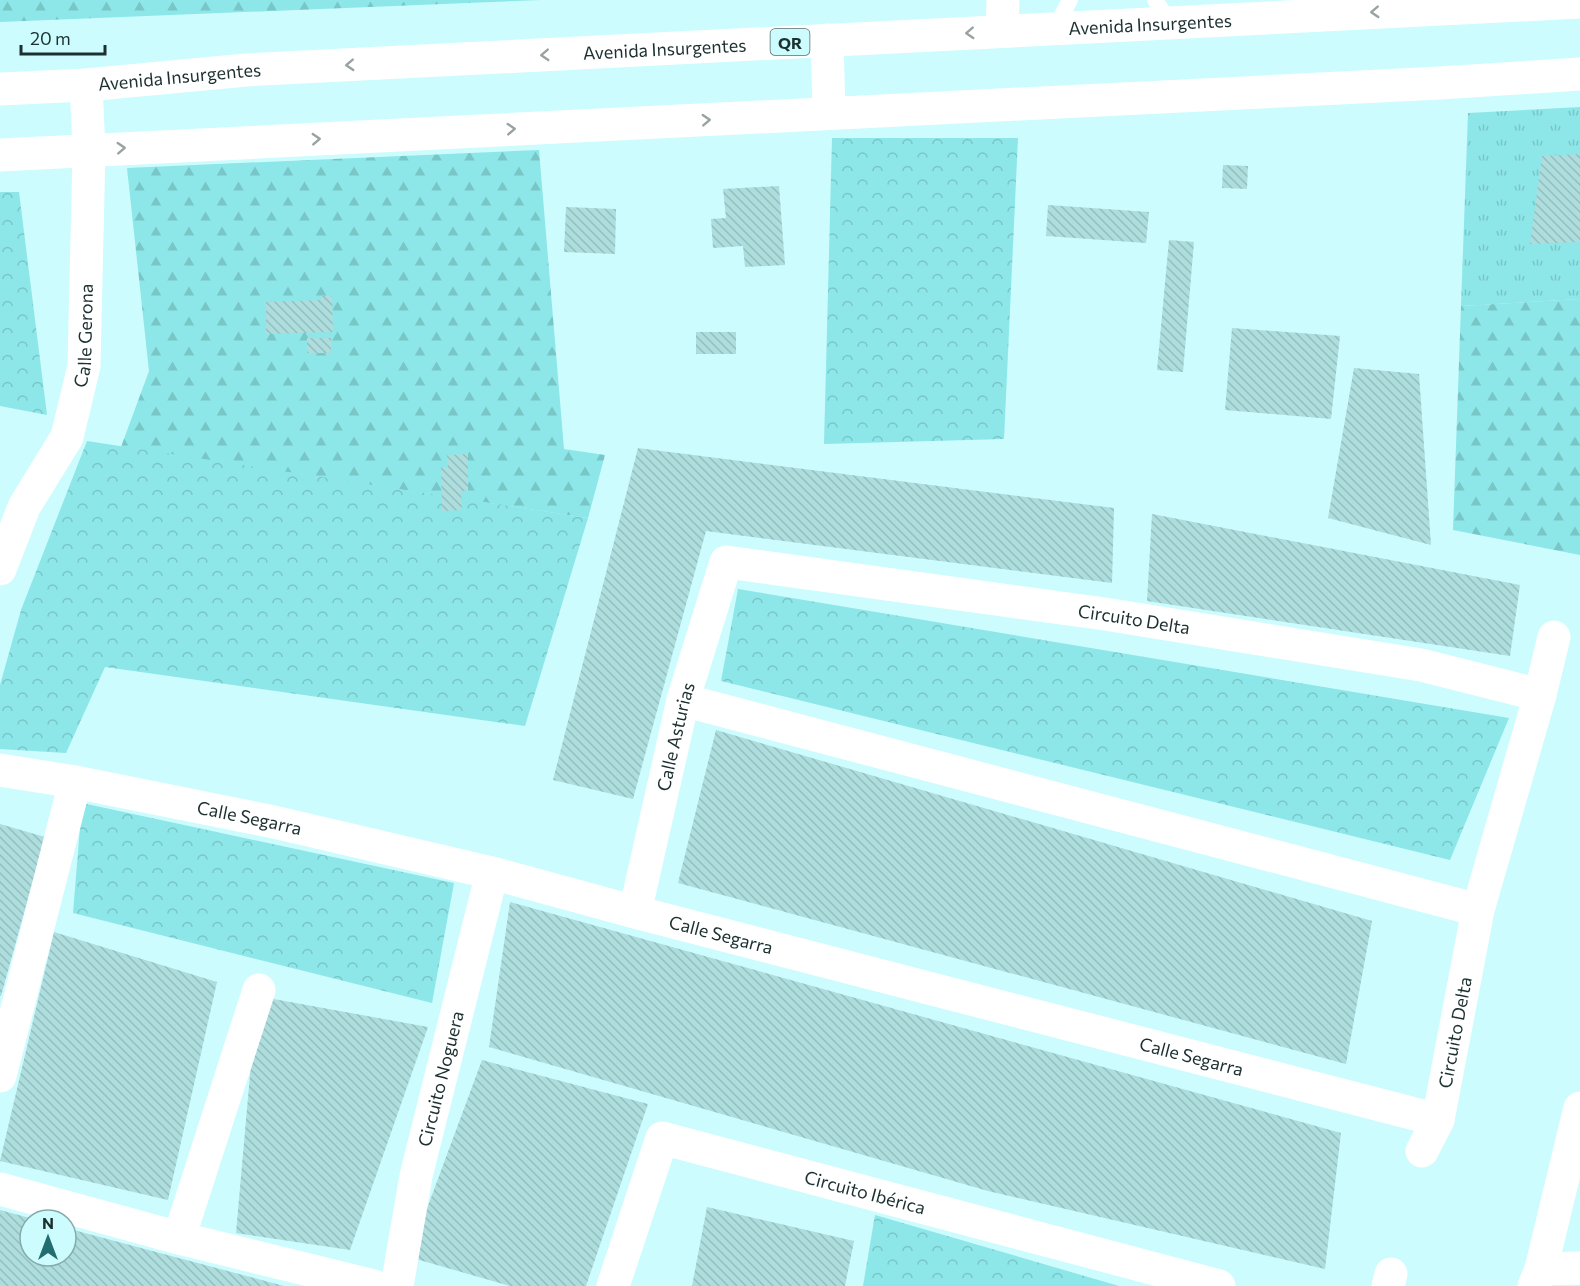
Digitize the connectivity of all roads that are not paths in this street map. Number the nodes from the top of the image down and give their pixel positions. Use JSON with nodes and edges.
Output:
{"nodes":[{"id":1,"x":1070,"y":0,"type":"edge"},
{"id":2,"x":1580,"y":2,"type":"edge"},
{"id":3,"x":1162,"y":11,"type":"edge"},
{"id":4,"x":1003,"y":16,"type":"edge"},
{"id":5,"x":1055,"y":28,"type":"junction"},
{"id":6,"x":827,"y":40,"type":"junction"},
{"id":7,"x":1580,"y":74,"type":"edge"},
{"id":8,"x":86,"y":85,"type":"junction"},
{"id":9,"x":0,"y":89,"type":"edge"},
{"id":10,"x":829,"y":113,"type":"junction"},
{"id":11,"x":89,"y":150,"type":"junction"},
{"id":12,"x":0,"y":155,"type":"edge"},
{"id":13,"x":726,"y":562,"type":"joint"},
{"id":14,"x":0,"y":569,"type":"edge"},
{"id":15,"x":1554,"y":637,"type":"dead end"},
{"id":16,"x":1540,"y":695,"type":"junction"},
{"id":17,"x":683,"y":700,"type":"junction"},
{"id":18,"x":0,"y":770,"type":"edge"},
{"id":19,"x":75,"y":783,"type":"junction"},
{"id":20,"x":492,"y":873,"type":"junction"},
{"id":21,"x":1478,"y":910,"type":"junction"},
{"id":22,"x":635,"y":912,"type":"junction"},
{"id":23,"x":258,"y":990,"type":"dead end"},
{"id":24,"x":0,"y":1076,"type":"edge"},
{"id":25,"x":1580,"y":1108,"type":"edge"},
{"id":26,"x":1438,"y":1120,"type":"junction"},
{"id":27,"x":1422,"y":1151,"type":"dead end"},
{"id":28,"x":0,"y":1190,"type":"edge"},
{"id":29,"x":179,"y":1238,"type":"junction"},
{"id":30,"x":1580,"y":1268,"type":"edge"},
{"id":31,"x":1538,"y":1277,"type":"edge"},
{"id":32,"x":374,"y":1286,"type":"edge"},
{"id":33,"x":397,"y":1286,"type":"edge"},
{"id":34,"x":613,"y":1286,"type":"edge"},
{"id":35,"x":1219,"y":1286,"type":"edge"}],
"edges":[{"from":1,"to":5,"type":"lane"},
{"from":2,"to":3,"type":"street","name":"Avenida Insurgentes","number":"QR","one_way":true},
{"from":3,"to":5,"type":"street","name":"Avenida Insurgentes","number":"QR"},
{"from":4,"to":5,"type":"street","name":"Avenida Insurgentes","number":"QR"},
{"from":4,"to":6,"type":"street","name":"Avenida Insurgentes","number":"QR","one_way":true},
{"from":6,"to":8,"type":"street","name":"Avenida Insurgentes","number":"QR","one_way":true},
{"from":6,"to":10,"type":"street"},
{"from":7,"to":10,"type":"street"},
{"from":8,"to":9,"type":"street","name":"Avenida Insurgentes","number":"QR"},
{"from":8,"to":11,"type":"street","name":"Calle Gerona"},
{"from":11,"to":10,"type":"street","one_way":true},
{"from":11,"to":12,"type":"street"},
{"from":11,"to":14,"type":"street","name":"Calle Gerona"},
{"from":13,"to":16,"type":"street","name":"Circuito Delta"},
{"from":13,"to":17,"type":"street","name":"Calle Asturias"},
{"from":15,"to":16,"type":"street","name":"Circuito Delta"},
{"from":16,"to":21,"type":"street","name":"Circuito Delta"},
{"from":17,"to":21,"type":"street"},
{"from":17,"to":22,"type":"street","name":"Calle Asturias"},
{"from":18,"to":19,"type":"street","name":"Calle Segarra"},
{"from":19,"to":20,"type":"street","name":"Calle Segarra"},
{"from":19,"to":24,"type":"street"},
{"from":20,"to":22,"type":"street","name":"Calle Segarra"},
{"from":20,"to":33,"type":"street","name":"Circuito Noguera"},
{"from":21,"to":26,"type":"street","name":"Circuito Delta"},
{"from":22,"to":26,"type":"street","name":"Calle Segarra"},
{"from":23,"to":29,"type":"street"},
{"from":25,"to":31,"type":"street"},
{"from":26,"to":27,"type":"street","name":"Circuito Delta"},
{"from":28,"to":29,"type":"street"},
{"from":29,"to":32,"type":"street"},
{"from":30,"to":31,"type":"street"},
{"from":34,"to":35,"type":"street","name":"Circuito Ibérica"}]}
